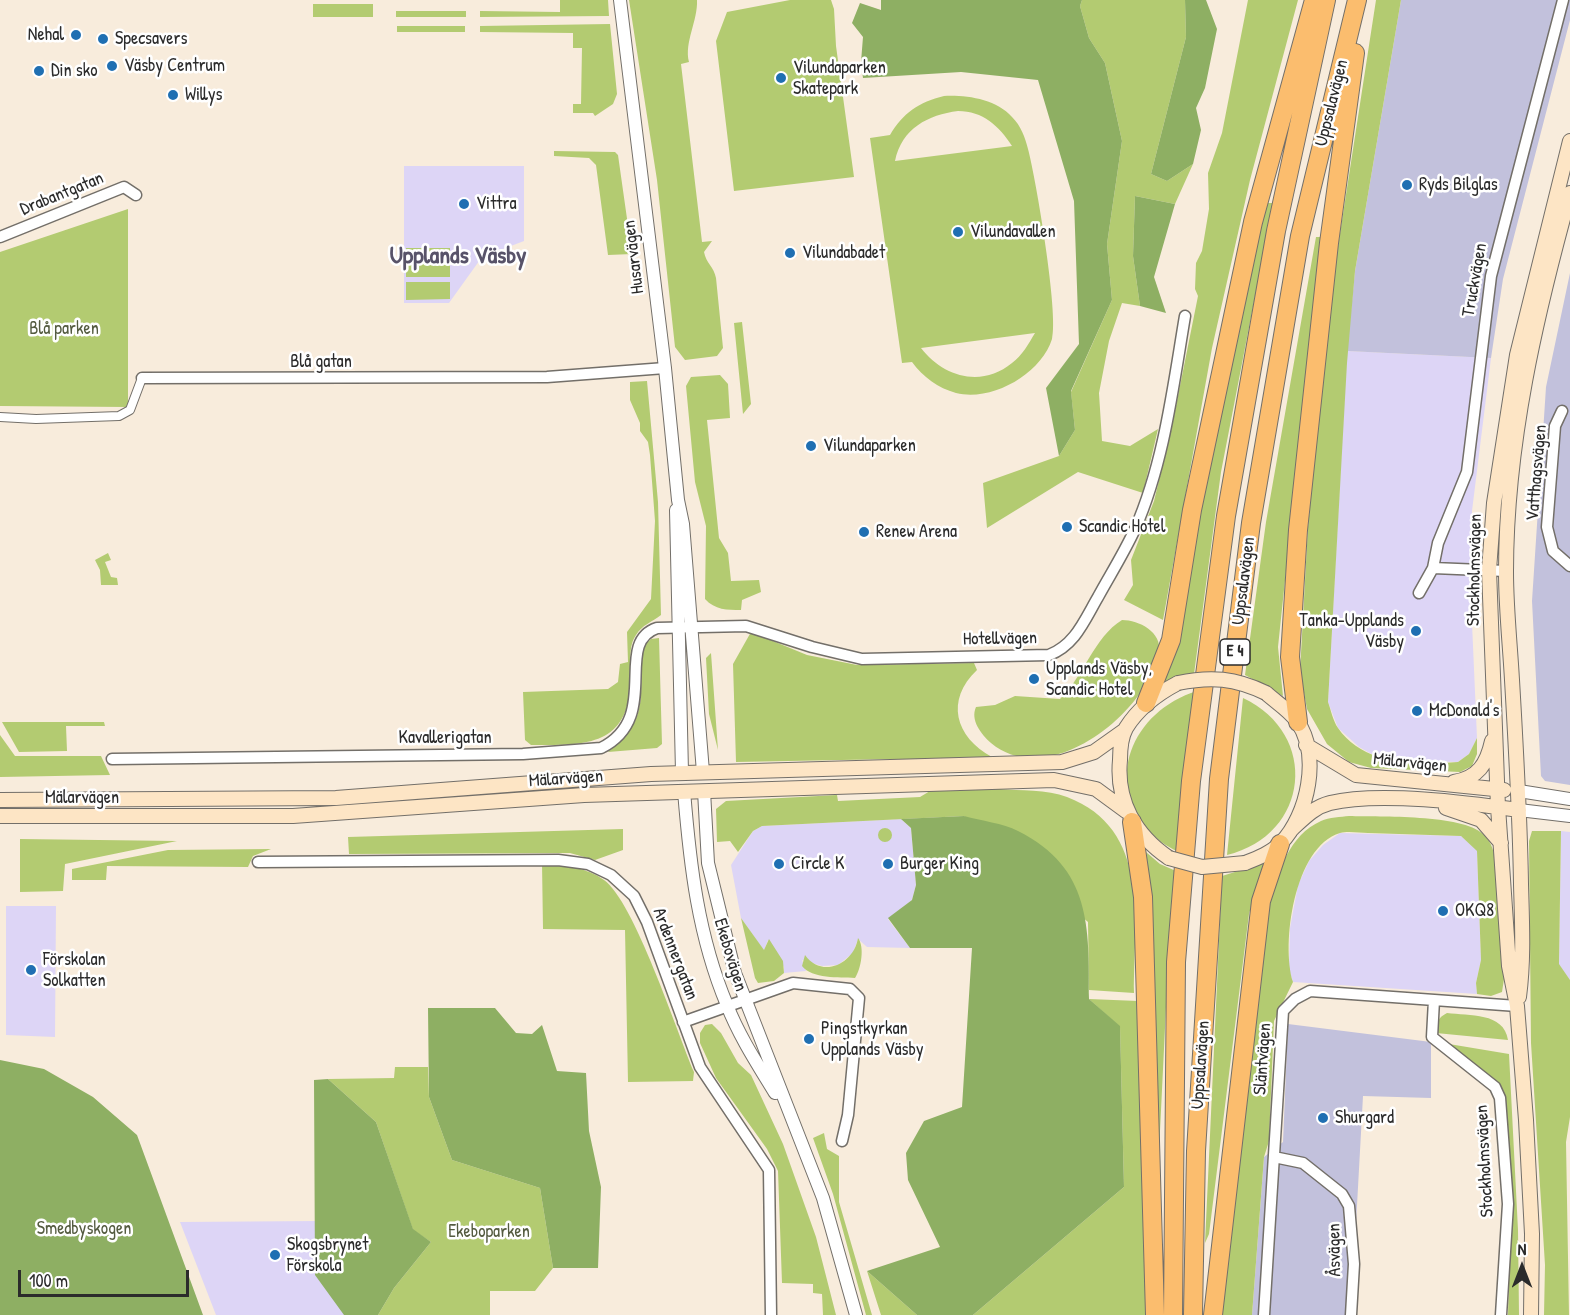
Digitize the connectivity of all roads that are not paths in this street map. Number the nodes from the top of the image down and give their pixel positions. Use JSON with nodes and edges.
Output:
{"nodes":[{"id":1,"x":1314,"y":0,"type":"edge"},
{"id":2,"x":1326,"y":0,"type":"edge"},
{"id":3,"x":1357,"y":0,"type":"edge"},
{"id":4,"x":1365,"y":0,"type":"edge"},
{"id":5,"x":1563,"y":0,"type":"edge"},
{"id":6,"x":618,"y":4,"type":"edge"},
{"id":7,"x":1570,"y":141,"type":"edge"},
{"id":8,"x":1570,"y":193,"type":"edge"},
{"id":9,"x":136,"y":195,"type":"dead end"},
{"id":10,"x":0,"y":237,"type":"edge"},
{"id":11,"x":1185,"y":316,"type":"dead end"},
{"id":12,"x":665,"y":368,"type":"junction"},
{"id":13,"x":141,"y":378,"type":"joint"},
{"id":14,"x":1562,"y":411,"type":"dead end"},
{"id":15,"x":0,"y":417,"type":"edge"},
{"id":16,"x":1570,"y":566,"type":"edge"},
{"id":17,"x":1433,"y":568,"type":"junction"},
{"id":18,"x":1489,"y":570,"type":"junction"},
{"id":19,"x":1506,"y":571,"type":"junction"},
{"id":20,"x":1419,"y":593,"type":"dead end"},
{"id":21,"x":684,"y":626,"type":"junction"},
{"id":22,"x":1146,"y":703,"type":"junction"},
{"id":23,"x":1298,"y":722,"type":"junction"},
{"id":24,"x":1495,"y":728,"type":"junction"},
{"id":25,"x":1125,"y":730,"type":"junction"},
{"id":26,"x":1306,"y":745,"type":"junction"},
{"id":27,"x":112,"y":759,"type":"dead end"},
{"id":28,"x":682,"y":772,"type":"junction"},
{"id":29,"x":703,"y":772,"type":"junction"},
{"id":30,"x":1422,"y":782,"type":"junction"},
{"id":31,"x":1498,"y":790,"type":"junction"},
{"id":32,"x":684,"y":791,"type":"junction"},
{"id":33,"x":704,"y":791,"type":"junction"},
{"id":34,"x":1519,"y":791,"type":"junction"},
{"id":35,"x":1570,"y":799,"type":"edge"},
{"id":36,"x":0,"y":800,"type":"edge"},
{"id":37,"x":1433,"y":802,"type":"junction"},
{"id":38,"x":1498,"y":807,"type":"junction"},
{"id":39,"x":1519,"y":810,"type":"junction"},
{"id":40,"x":0,"y":816,"type":"edge"},
{"id":41,"x":1129,"y":816,"type":"junction"},
{"id":42,"x":1570,"y":816,"type":"edge"},
{"id":43,"x":1292,"y":829,"type":"junction"},
{"id":44,"x":1280,"y":844,"type":"junction"},
{"id":45,"x":1502,"y":844,"type":"junction"},
{"id":46,"x":258,"y":862,"type":"dead end"},
{"id":47,"x":745,"y":1000,"type":"junction"},
{"id":48,"x":1434,"y":1000,"type":"junction"},
{"id":49,"x":1517,"y":1006,"type":"junction"},
{"id":50,"x":727,"y":1007,"type":"junction"},
{"id":51,"x":683,"y":1022,"type":"junction"},
{"id":52,"x":788,"y":1115,"type":"junction"},
{"id":53,"x":842,"y":1141,"type":"dead end"},
{"id":54,"x":1274,"y":1157,"type":"junction"},
{"id":55,"x":771,"y":1315,"type":"edge"},
{"id":56,"x":856,"y":1315,"type":"edge"},
{"id":57,"x":1155,"y":1315,"type":"edge"},
{"id":58,"x":1173,"y":1315,"type":"edge"},
{"id":59,"x":1193,"y":1315,"type":"edge"},
{"id":60,"x":1213,"y":1315,"type":"edge"},
{"id":61,"x":1264,"y":1315,"type":"edge"},
{"id":62,"x":1351,"y":1315,"type":"edge"},
{"id":63,"x":1501,"y":1315,"type":"edge"},
{"id":64,"x":1531,"y":1315,"type":"edge"}],
"edges":[{"from":1,"to":22,"type":"highway"},
{"from":2,"to":58,"type":"highway","name":"Uppsalavägen","number":"E 4"},
{"from":3,"to":59,"type":"highway","name":"Uppsalavägen","number":"E 4"},
{"from":4,"to":23,"type":"highway"},
{"from":5,"to":17,"type":"street","name":"Truckvägen"},
{"from":6,"to":12,"type":"street","name":"Husarvägen"},
{"from":7,"to":18,"type":"main road","name":"Stockholmsvägen"},
{"from":8,"to":19,"type":"main road","name":"Stockholmsvägen"},
{"from":9,"to":10,"type":"street","name":"Drabantgatan"},
{"from":11,"to":21,"type":"street","name":"Hotellvägen"},
{"from":12,"to":13,"type":"street","name":"Blå gatan"},
{"from":12,"to":21,"type":"street","name":"Husarvägen"},
{"from":13,"to":15,"type":"street","name":"Blå gatan"},
{"from":14,"to":16,"type":"street","name":"Vatthagsvägen"},
{"from":17,"to":18,"type":"street"},
{"from":17,"to":20,"type":"street","name":"Truckvägen"},
{"from":18,"to":19,"type":"street"},
{"from":18,"to":24,"type":"main road","name":"Stockholmsvägen"},
{"from":19,"to":34,"type":"main road","name":"Stockholmsvägen"},
{"from":21,"to":27,"type":"street","name":"Kavallerigatan"},
{"from":21,"to":28,"type":"street","name":"Husarvägen"},
{"from":21,"to":29,"type":"street","name":"Husarvägen"},
{"from":22,"to":23,"type":"main road","bridge":true},
{"from":22,"to":25,"type":"main road"},
{"from":23,"to":26,"type":"main road"},
{"from":24,"to":30,"type":"main road"},
{"from":24,"to":31,"type":"main road","name":"Stockholmsvägen"},
{"from":25,"to":29,"type":"main road","name":"Mälarvägen"},
{"from":25,"to":41,"type":"main road"},
{"from":26,"to":30,"type":"main road","name":"Mälarvägen"},
{"from":26,"to":43,"type":"main road"},
{"from":28,"to":29,"type":"main road","name":"Mälarvägen"},
{"from":28,"to":32,"type":"main road"},
{"from":28,"to":36,"type":"main road","name":"Mälarvägen"},
{"from":29,"to":33,"type":"main road"},
{"from":30,"to":31,"type":"main road","name":"Mälarvägen"},
{"from":31,"to":34,"type":"main road","name":"Mälarvägen"},
{"from":31,"to":38,"type":"main road","name":"Stockholmsvägen"},
{"from":32,"to":33,"type":"main road","name":"Mälarvägen"},
{"from":32,"to":40,"type":"main road","name":"Mälarvägen"},
{"from":32,"to":50,"type":"street","name":"Ekebovägen"},
{"from":33,"to":41,"type":"main road","name":"Mälarvägen"},
{"from":33,"to":47,"type":"street","name":"Ekebovägen"},
{"from":34,"to":35,"type":"street"},
{"from":34,"to":39,"type":"main road","name":"Stockholmsvägen"},
{"from":37,"to":38,"type":"main road","name":"Mälarvägen"},
{"from":37,"to":43,"type":"main road","name":"Mälarvägen"},
{"from":37,"to":45,"type":"main road","name":"Mälarvägen"},
{"from":38,"to":39,"type":"main road","name":"Mälarvägen"},
{"from":38,"to":45,"type":"main road","name":"Stockholmsvägen"},
{"from":39,"to":42,"type":"street"},
{"from":39,"to":49,"type":"main road","name":"Stockholmsvägen"},
{"from":41,"to":44,"type":"main road","bridge":true},
{"from":41,"to":57,"type":"highway"},
{"from":43,"to":44,"type":"main road"},
{"from":44,"to":60,"type":"highway"},
{"from":45,"to":49,"type":"main road","name":"Stockholmsvägen"},
{"from":46,"to":51,"type":"street","name":"Ardennergatan"},
{"from":47,"to":50,"type":"street"},
{"from":47,"to":52,"type":"street","name":"Ekebovägen"},
{"from":47,"to":53,"type":"street"},
{"from":48,"to":49,"type":"street","name":"Släntvägen"},
{"from":48,"to":54,"type":"street","name":"Släntvägen"},
{"from":48,"to":63,"type":"street","name":"Stockholmsvägen"},
{"from":49,"to":64,"type":"main road","name":"Stockholmsvägen"},
{"from":50,"to":51,"type":"street"},
{"from":50,"to":52,"type":"street","name":"Ekebovägen"},
{"from":51,"to":55,"type":"street","name":"Ardennergatan"},
{"from":52,"to":56,"type":"street","name":"Ekebovägen"},
{"from":54,"to":61,"type":"street","name":"Släntvägen"},
{"from":54,"to":62,"type":"street","name":"Åsvägen"}]}
